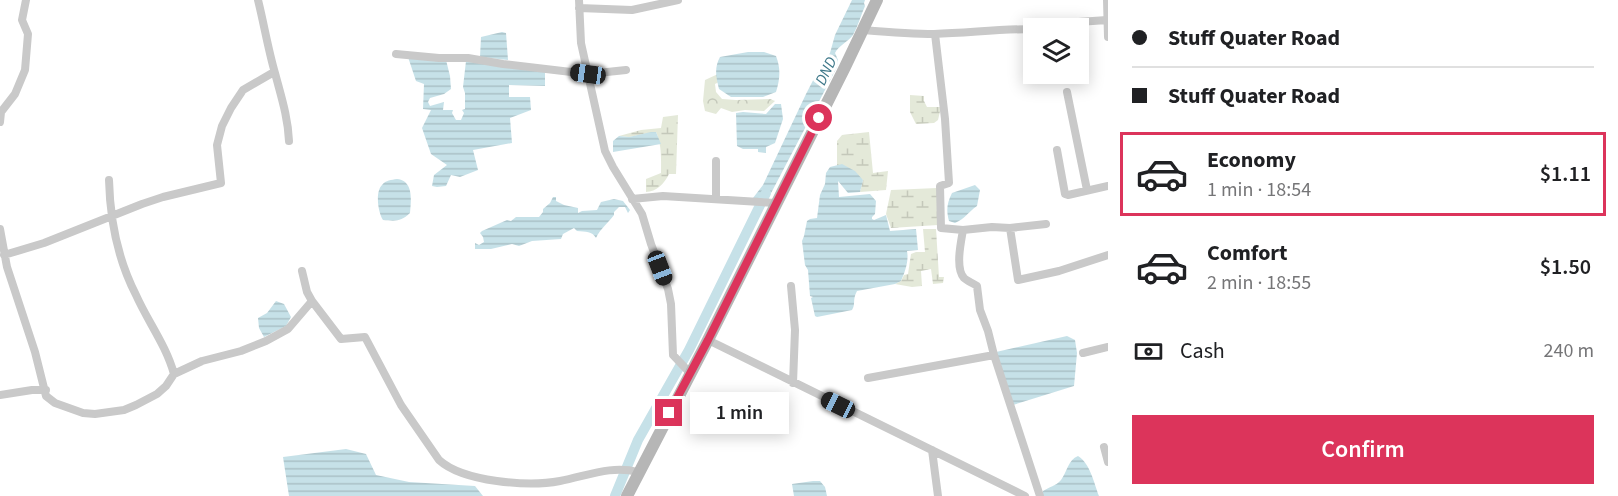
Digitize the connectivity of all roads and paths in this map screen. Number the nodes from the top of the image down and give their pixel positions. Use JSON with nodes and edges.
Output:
{"nodes":[{"id":1,"x":26,"y":0,"type":"edge"},
{"id":2,"x":258,"y":0,"type":"edge"},
{"id":3,"x":678,"y":0,"type":"edge"},
{"id":4,"x":877,"y":0,"type":"edge"},
{"id":5,"x":1107,"y":0,"type":"edge"},
{"id":6,"x":579,"y":4,"type":"edge"},
{"id":7,"x":1107,"y":20,"type":"edge"},
{"id":8,"x":1089,"y":21,"type":"edge"},
{"id":9,"x":1023,"y":29,"type":"edge"},
{"id":10,"x":863,"y":30,"type":"junction"},
{"id":11,"x":935,"y":34,"type":"junction"},
{"id":12,"x":1108,"y":37,"type":"edge"},
{"id":13,"x":396,"y":54,"type":"dead end"},
{"id":14,"x":626,"y":70,"type":"dead end"},
{"id":15,"x":274,"y":72,"type":"junction"},
{"id":16,"x":588,"y":74,"type":"junction"},
{"id":17,"x":1067,"y":92,"type":"dead end"},
{"id":18,"x":0,"y":122,"type":"edge"},
{"id":19,"x":290,"y":141,"type":"dead end"},
{"id":20,"x":1057,"y":150,"type":"dead end"},
{"id":21,"x":716,"y":161,"type":"dead end"},
{"id":22,"x":109,"y":180,"type":"dead end"},
{"id":23,"x":1108,"y":186,"type":"edge"},
{"id":24,"x":1087,"y":190,"type":"junction"},
{"id":25,"x":632,"y":199,"type":"junction"},
{"id":26,"x":716,"y":200,"type":"junction"},
{"id":27,"x":772,"y":202,"type":"junction"},
{"id":28,"x":111,"y":217,"type":"junction"},
{"id":29,"x":1046,"y":224,"type":"dead end"},
{"id":30,"x":1010,"y":228,"type":"junction"},
{"id":31,"x":0,"y":229,"type":"edge"},
{"id":32,"x":963,"y":230,"type":"junction"},
{"id":33,"x":4,"y":255,"type":"junction"},
{"id":34,"x":1108,"y":255,"type":"edge"},
{"id":35,"x":302,"y":272,"type":"dead end"},
{"id":36,"x":791,"y":286,"type":"dead end"},
{"id":37,"x":312,"y":301,"type":"junction"},
{"id":38,"x":708,"y":340,"type":"junction"},
{"id":39,"x":1108,"y":347,"type":"edge"},
{"id":40,"x":1083,"y":353,"type":"dead end"},
{"id":41,"x":994,"y":355,"type":"junction"},
{"id":42,"x":688,"y":370,"type":"junction"},
{"id":43,"x":174,"y":374,"type":"junction"},
{"id":44,"x":868,"y":378,"type":"dead end"},
{"id":45,"x":793,"y":383,"type":"junction"},
{"id":46,"x":46,"y":390,"type":"junction"},
{"id":47,"x":0,"y":395,"type":"edge"},
{"id":48,"x":1104,"y":447,"type":"dead end"},
{"id":49,"x":932,"y":450,"type":"junction"},
{"id":50,"x":1108,"y":462,"type":"edge"},
{"id":51,"x":628,"y":470,"type":"junction"},
{"id":52,"x":627,"y":496,"type":"edge"},
{"id":53,"x":938,"y":496,"type":"edge"},
{"id":54,"x":1025,"y":496,"type":"edge"},
{"id":55,"x":1040,"y":496,"type":"edge"}],
"edges":[{"from":1,"to":18,"type":"street"},
{"from":2,"to":15,"type":"street"},
{"from":3,"to":6,"type":"street"},
{"from":4,"to":10,"type":"street"},
{"from":5,"to":7,"type":"street"},
{"from":6,"to":16,"type":"street"},
{"from":7,"to":8,"type":"street"},
{"from":7,"to":12,"type":"street"},
{"from":9,"to":11,"type":"street"},
{"from":10,"to":11,"type":"street"},
{"from":10,"to":27,"type":"street"},
{"from":11,"to":32,"type":"street"},
{"from":13,"to":16,"type":"street"},
{"from":14,"to":16,"type":"street"},
{"from":15,"to":19,"type":"street"},
{"from":15,"to":28,"type":"street"},
{"from":16,"to":25,"type":"street"},
{"from":17,"to":24,"type":"street"},
{"from":20,"to":24,"type":"street"},
{"from":21,"to":26,"type":"street"},
{"from":22,"to":28,"type":"street"},
{"from":23,"to":24,"type":"street"},
{"from":25,"to":26,"type":"street"},
{"from":25,"to":42,"type":"street"},
{"from":26,"to":27,"type":"street"},
{"from":27,"to":38,"type":"street"},
{"from":28,"to":33,"type":"street"},
{"from":28,"to":43,"type":"street"},
{"from":29,"to":30,"type":"street"},
{"from":30,"to":32,"type":"street"},
{"from":30,"to":34,"type":"street"},
{"from":31,"to":33,"type":"street"},
{"from":32,"to":41,"type":"street"},
{"from":33,"to":46,"type":"street"},
{"from":35,"to":37,"type":"street"},
{"from":36,"to":45,"type":"street"},
{"from":37,"to":43,"type":"street"},
{"from":37,"to":51,"type":"street"},
{"from":38,"to":42,"type":"street"},
{"from":38,"to":45,"type":"street"},
{"from":39,"to":40,"type":"street"},
{"from":41,"to":44,"type":"street"},
{"from":41,"to":55,"type":"street"},
{"from":42,"to":51,"type":"street"},
{"from":43,"to":46,"type":"street"},
{"from":45,"to":49,"type":"street"},
{"from":46,"to":47,"type":"street"},
{"from":48,"to":50,"type":"street"},
{"from":49,"to":53,"type":"street"},
{"from":49,"to":54,"type":"street"},
{"from":51,"to":52,"type":"street"}]}
